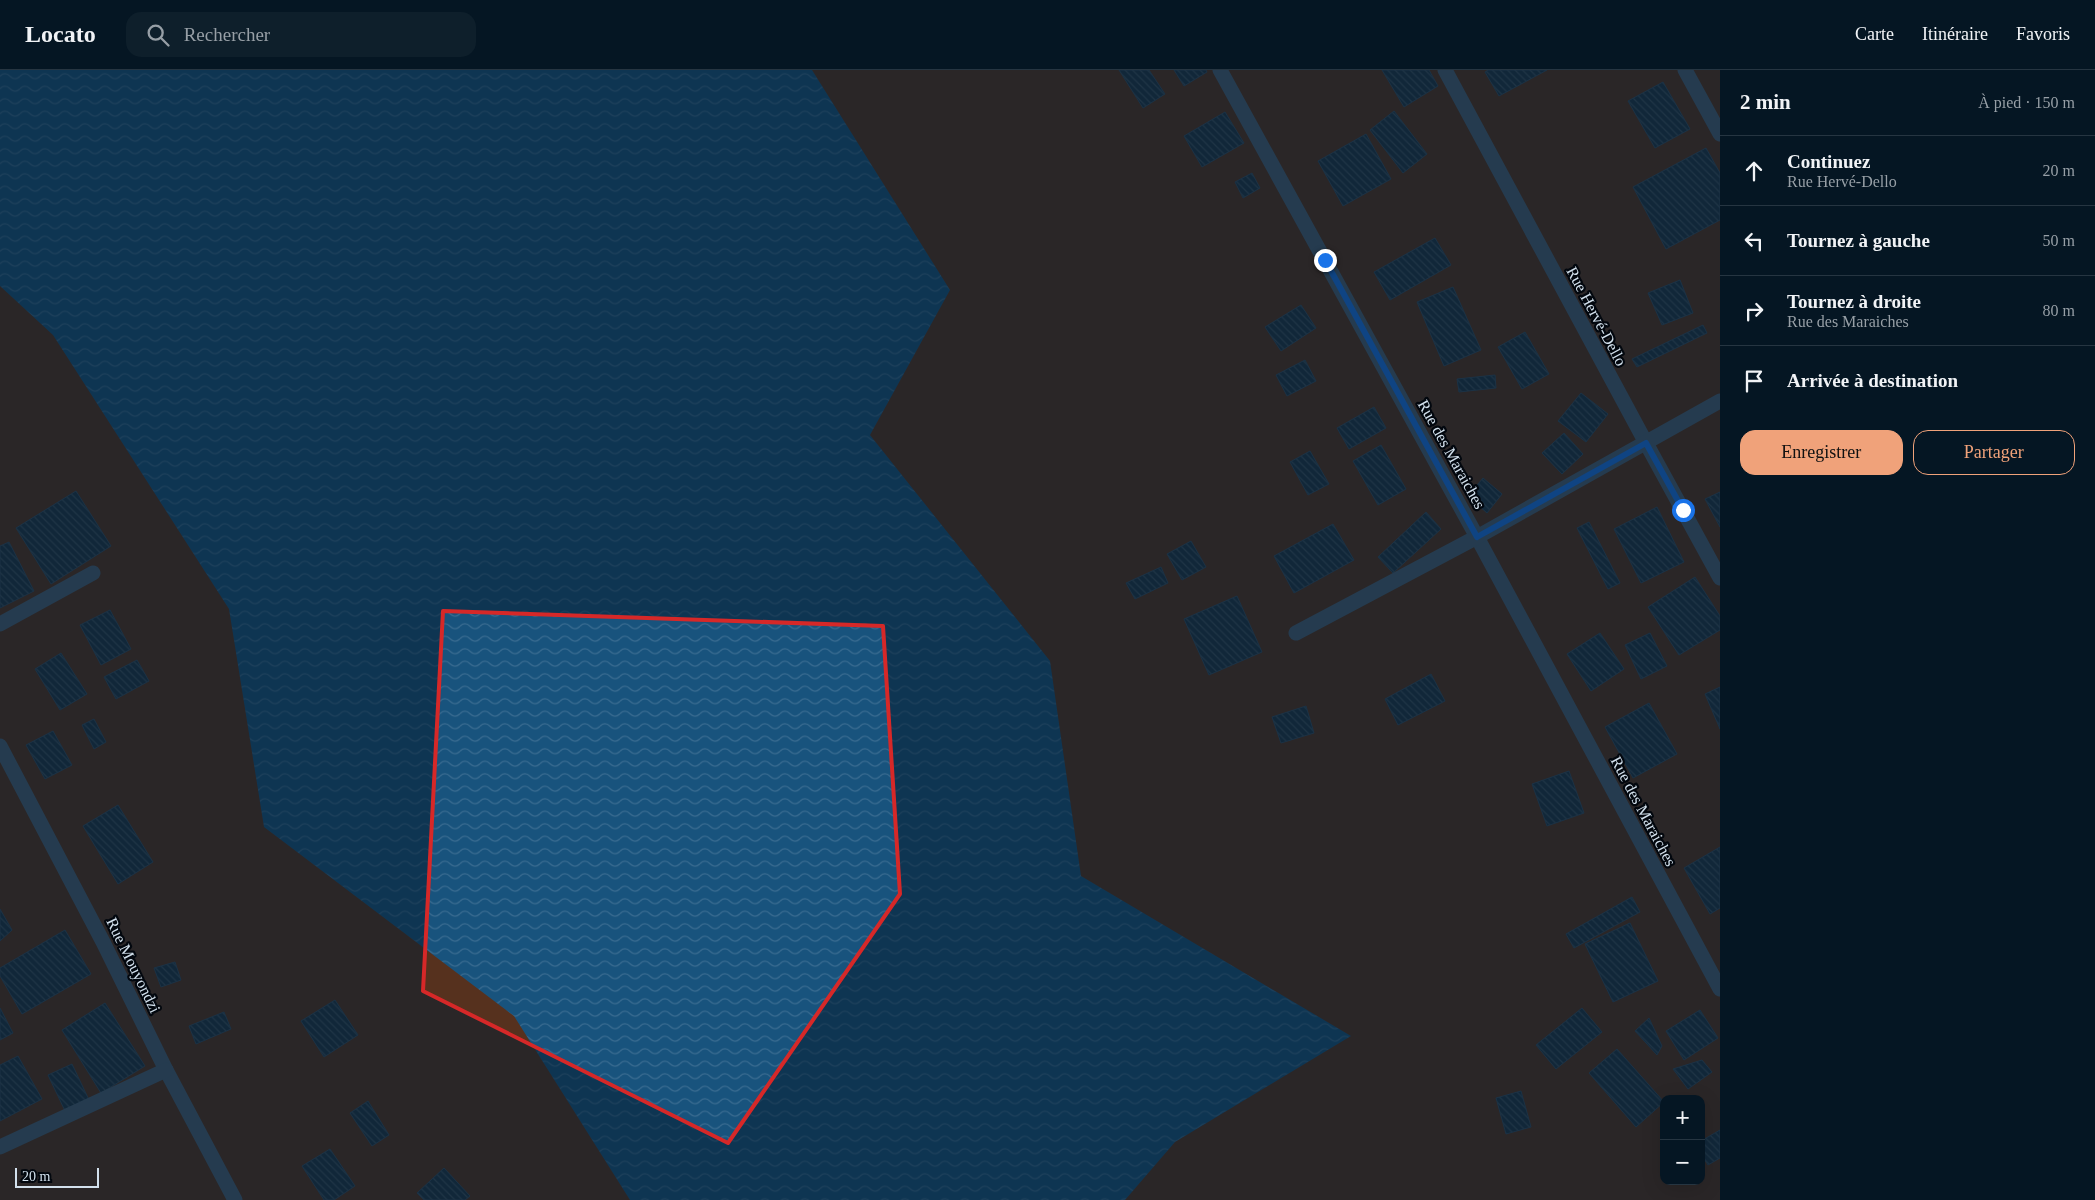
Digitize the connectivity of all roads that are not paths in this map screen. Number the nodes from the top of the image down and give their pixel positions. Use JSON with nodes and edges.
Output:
{"nodes":[{"id":1,"x":1220,"y":70,"type":"edge"},
{"id":2,"x":1445,"y":70,"type":"edge"},
{"id":3,"x":1685,"y":70,"type":"edge"},
{"id":4,"x":1720,"y":134,"type":"edge"},
{"id":5,"x":1720,"y":400,"type":"edge"},
{"id":6,"x":1646,"y":443,"type":"junction"},
{"id":7,"x":1477,"y":537,"type":"junction"},
{"id":8,"x":93,"y":573,"type":"dead end"},
{"id":9,"x":1720,"y":578,"type":"edge"},
{"id":10,"x":0,"y":624,"type":"edge"},
{"id":11,"x":1296,"y":633,"type":"dead end"},
{"id":12,"x":0,"y":746,"type":"edge"},
{"id":13,"x":1720,"y":989,"type":"edge"},
{"id":14,"x":166,"y":1070,"type":"junction"},
{"id":15,"x":0,"y":1147,"type":"edge"},
{"id":16,"x":234,"y":1200,"type":"edge"}],
"edges":[{"from":1,"to":7,"type":"street","name":"Rue des Maraiches"},
{"from":2,"to":6,"type":"street","name":"Rue Hervé-Dello"},
{"from":3,"to":4,"type":"street"},
{"from":5,"to":6,"type":"street"},
{"from":6,"to":7,"type":"street"},
{"from":6,"to":9,"type":"street","name":"Rue Hervé-Dello"},
{"from":7,"to":11,"type":"street"},
{"from":7,"to":13,"type":"street","name":"Rue des Maraiches"},
{"from":8,"to":10,"type":"street"},
{"from":12,"to":14,"type":"street","name":"Rue Mouyondzi"},
{"from":14,"to":15,"type":"street"},
{"from":14,"to":16,"type":"street","name":"Rue Mouyondzi"}]}
